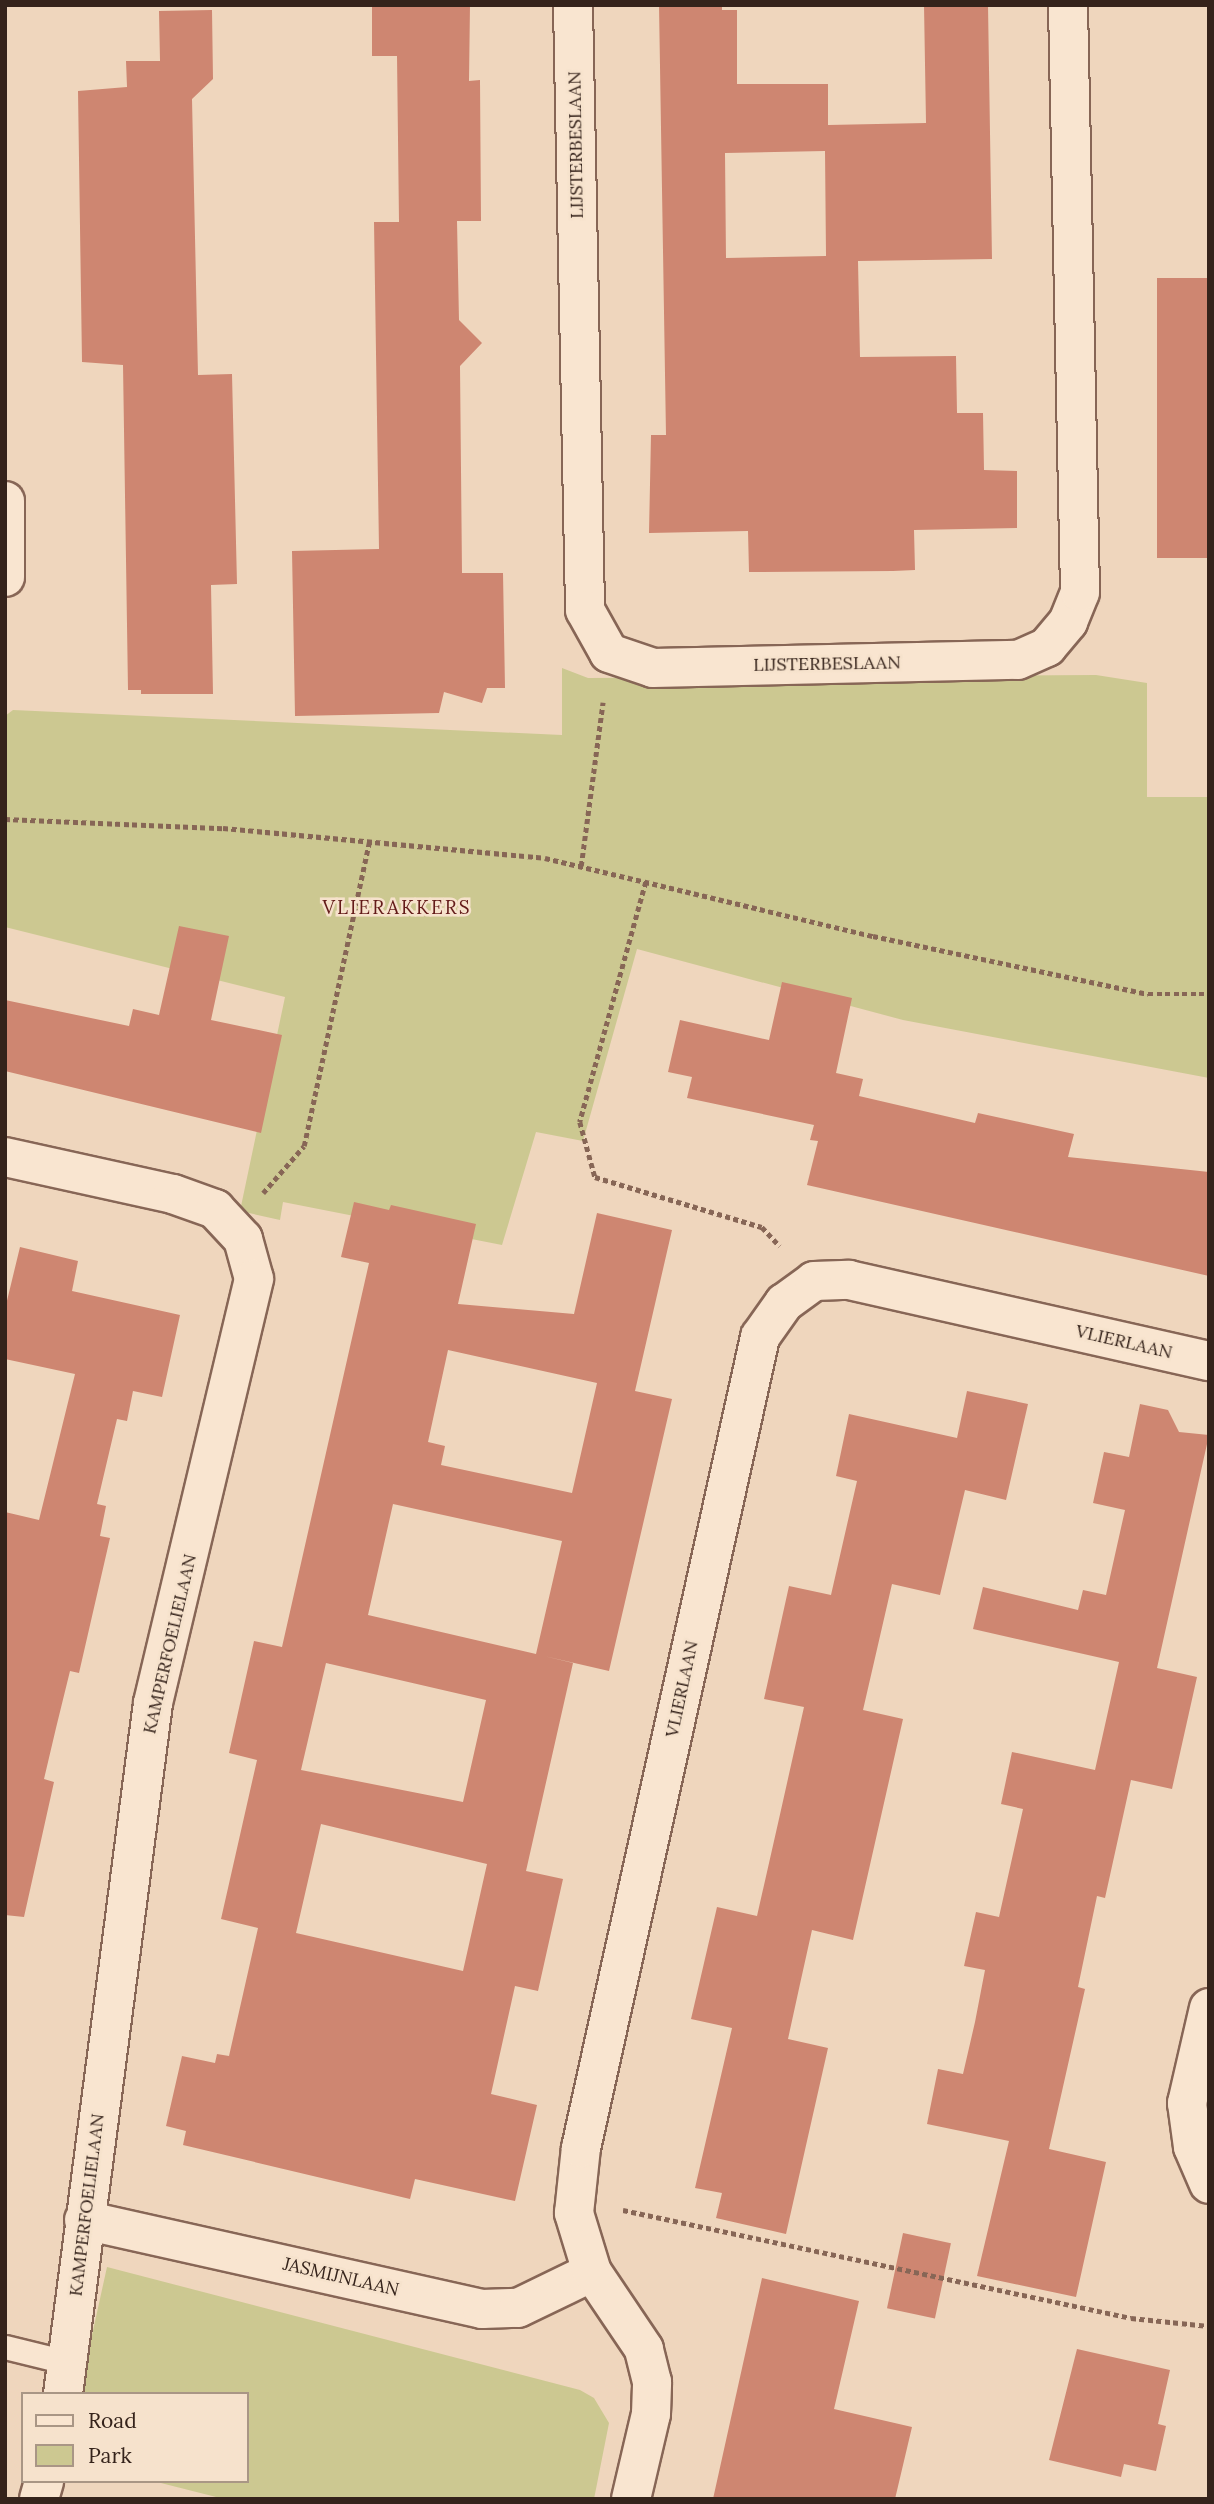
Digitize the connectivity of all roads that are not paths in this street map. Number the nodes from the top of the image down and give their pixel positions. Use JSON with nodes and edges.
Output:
{"nodes":[{"id":1,"x":573,"y":5,"type":"edge"},
{"id":2,"x":1068,"y":5,"type":"edge"},
{"id":3,"x":5,"y":501,"type":"edge"},
{"id":4,"x":5,"y":577,"type":"edge"},
{"id":5,"x":5,"y":1157,"type":"edge"},
{"id":6,"x":1209,"y":1361,"type":"edge"},
{"id":7,"x":1209,"y":2008,"type":"edge"},
{"id":8,"x":1209,"y":2184,"type":"edge"},
{"id":9,"x":84,"y":2220,"type":"junction"},
{"id":10,"x":592,"y":2272,"type":"junction"},
{"id":11,"x":5,"y":2347,"type":"edge"},
{"id":12,"x":64,"y":2378,"type":"edge"},
{"id":13,"x":631,"y":2499,"type":"edge"}],
"edges":[{"from":1,"to":2,"type":"street","name":"LIJSTERBESLAAN"},
{"from":3,"to":4,"type":"street"},
{"from":5,"to":9,"type":"street","name":"KAMPERFOELIELAAN"},
{"from":6,"to":10,"type":"street","name":"VLIERLAAN"},
{"from":7,"to":8,"type":"street"},
{"from":9,"to":10,"type":"street","name":"JASMIJNLAAN"},
{"from":9,"to":12,"type":"street","name":"KAMPERFOELIELAAN"},
{"from":10,"to":13,"type":"street","name":"VLIERLAAN"},
{"from":11,"to":12,"type":"lane"}]}
